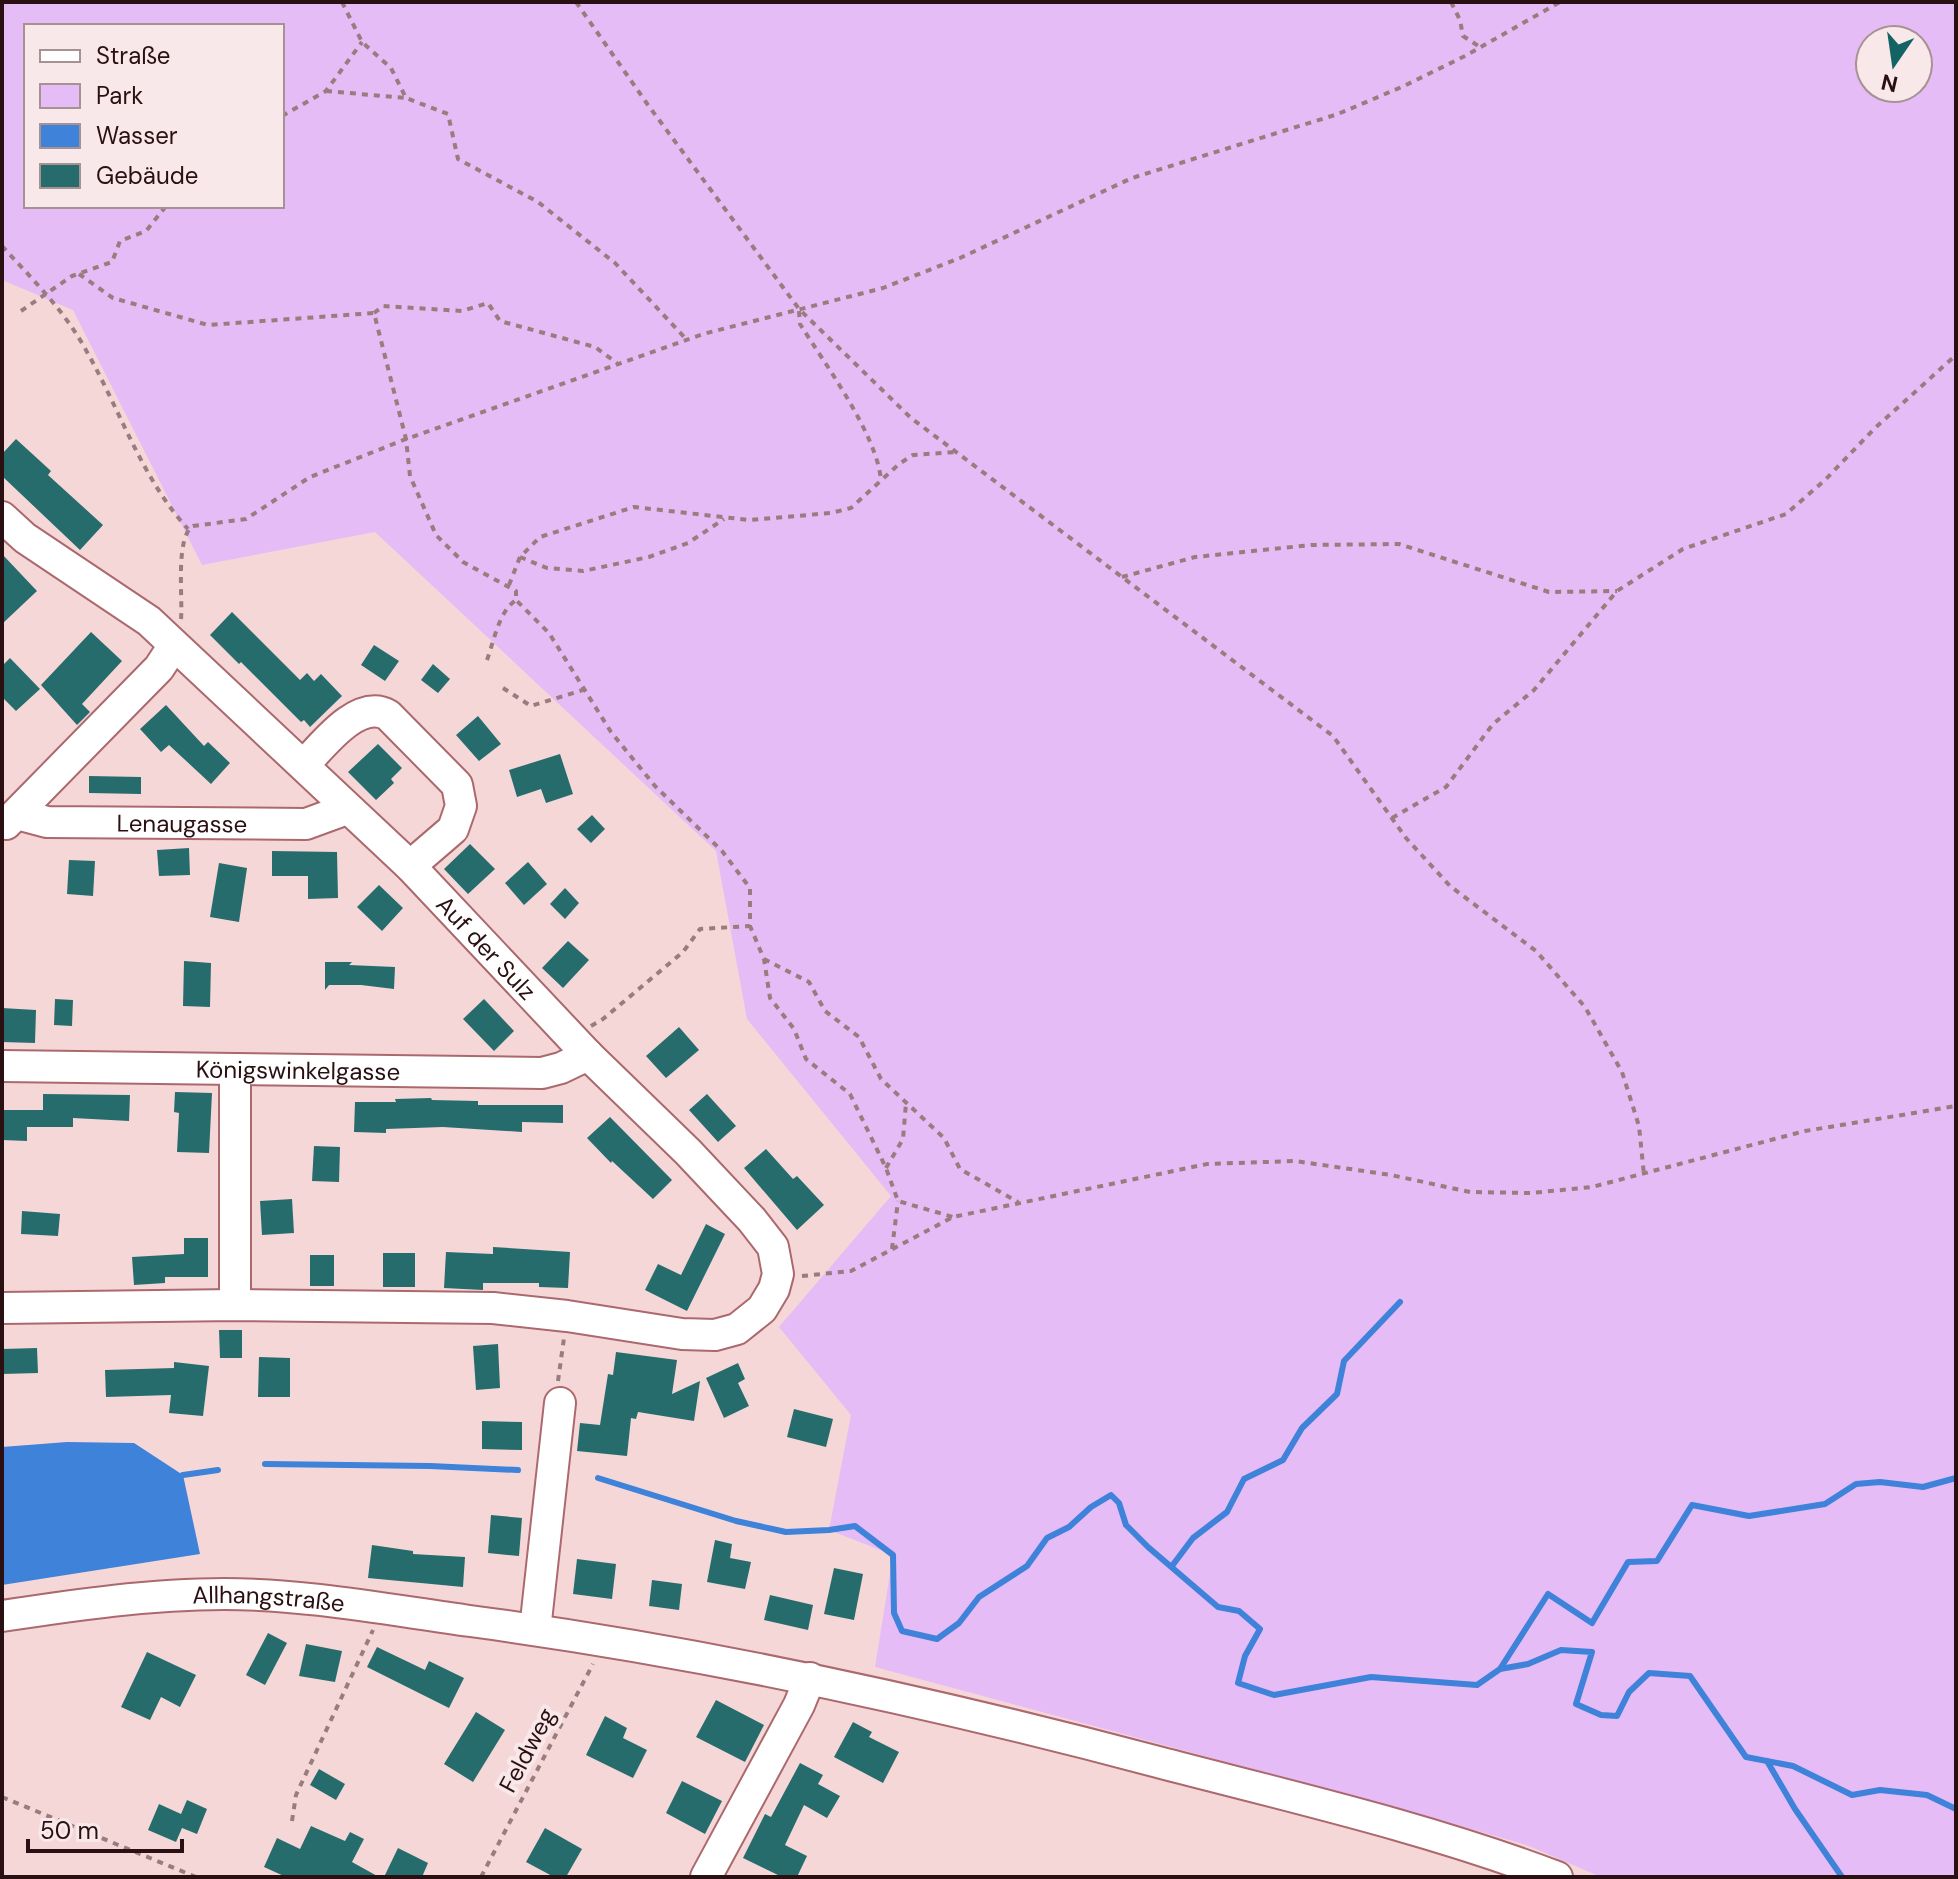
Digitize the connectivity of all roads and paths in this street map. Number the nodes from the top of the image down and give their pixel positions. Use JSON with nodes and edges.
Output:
{"nodes":[{"id":1,"x":342,"y":2,"type":"edge"},
{"id":2,"x":576,"y":2,"type":"edge"},
{"id":3,"x":1451,"y":2,"type":"edge"},
{"id":4,"x":1558,"y":3,"type":"edge"},
{"id":5,"x":362,"y":42,"type":"junction"},
{"id":6,"x":1480,"y":47,"type":"junction"},
{"id":7,"x":326,"y":91,"type":"junction"},
{"id":8,"x":406,"y":98,"type":"junction"},
{"id":9,"x":284,"y":115,"type":"edge"},
{"id":10,"x":164,"y":208,"type":"edge"},
{"id":11,"x":2,"y":246,"type":"edge"},
{"id":12,"x":79,"y":274,"type":"junction"},
{"id":13,"x":47,"y":294,"type":"junction"},
{"id":14,"x":799,"y":309,"type":"junction"},
{"id":15,"x":21,"y":311,"type":"dead end"},
{"id":16,"x":374,"y":313,"type":"junction"},
{"id":17,"x":687,"y":340,"type":"junction"},
{"id":18,"x":1956,"y":355,"type":"edge"},
{"id":19,"x":619,"y":364,"type":"junction"},
{"id":20,"x":406,"y":439,"type":"junction"},
{"id":21,"x":956,"y":452,"type":"junction"},
{"id":22,"x":881,"y":481,"type":"junction"},
{"id":23,"x":2,"y":517,"type":"edge"},
{"id":24,"x":726,"y":517,"type":"junction"},
{"id":25,"x":188,"y":529,"type":"junction"},
{"id":26,"x":520,"y":557,"type":"junction"},
{"id":27,"x":1122,"y":577,"type":"junction"},
{"id":28,"x":509,"y":585,"type":"junction"},
{"id":29,"x":1617,"y":591,"type":"junction"},
{"id":30,"x":516,"y":600,"type":"junction"},
{"id":31,"x":174,"y":645,"type":"junction"},
{"id":32,"x":487,"y":660,"type":"dead end"},
{"id":33,"x":503,"y":688,"type":"dead end"},
{"id":34,"x":586,"y":689,"type":"junction"},
{"id":35,"x":304,"y":765,"type":"junction"},
{"id":36,"x":347,"y":809,"type":"junction"},
{"id":37,"x":1392,"y":818,"type":"junction"},
{"id":38,"x":9,"y":821,"type":"edge"},
{"id":39,"x":410,"y":866,"type":"junction"},
{"id":40,"x":750,"y":926,"type":"junction"},
{"id":41,"x":764,"y":959,"type":"junction"},
{"id":42,"x":580,"y":1046,"type":"junction"},
{"id":43,"x":2,"y":1066,"type":"edge"},
{"id":44,"x":235,"y":1069,"type":"junction"},
{"id":45,"x":906,"y":1103,"type":"junction"},
{"id":46,"x":1956,"y":1106,"type":"edge"},
{"id":47,"x":886,"y":1168,"type":"junction"},
{"id":48,"x":1644,"y":1175,"type":"junction"},
{"id":49,"x":898,"y":1201,"type":"junction"},
{"id":50,"x":1020,"y":1203,"type":"junction"},
{"id":51,"x":953,"y":1217,"type":"junction"},
{"id":52,"x":892,"y":1249,"type":"junction"},
{"id":53,"x":778,"y":1274,"type":"junction"},
{"id":54,"x":235,"y":1305,"type":"junction"},
{"id":55,"x":2,"y":1308,"type":"edge"},
{"id":56,"x":567,"y":1316,"type":"junction"},
{"id":57,"x":560,"y":1403,"type":"joint"},
{"id":58,"x":377,"y":1608,"type":"junction"},
{"id":59,"x":2,"y":1616,"type":"edge"},
{"id":60,"x":535,"y":1630,"type":"junction"},
{"id":61,"x":605,"y":1641,"type":"junction"},
{"id":62,"x":810,"y":1678,"type":"junction"},
{"id":63,"x":2,"y":1797,"type":"edge"},
{"id":64,"x":292,"y":1821,"type":"dead end"},
{"id":65,"x":196,"y":1877,"type":"edge"},
{"id":66,"x":481,"y":1877,"type":"edge"},
{"id":67,"x":706,"y":1877,"type":"edge"},
{"id":68,"x":1557,"y":1877,"type":"edge"}],
"edges":[{"from":1,"to":5,"type":"path"},
{"from":2,"to":14,"type":"path"},
{"from":3,"to":6,"type":"path"},
{"from":4,"to":6,"type":"path"},
{"from":5,"to":7,"type":"path"},
{"from":5,"to":8,"type":"path"},
{"from":6,"to":14,"type":"path"},
{"from":7,"to":8,"type":"path"},
{"from":7,"to":9,"type":"path"},
{"from":8,"to":17,"type":"path"},
{"from":10,"to":12,"type":"path"},
{"from":11,"to":13,"type":"path"},
{"from":12,"to":13,"type":"path"},
{"from":12,"to":16,"type":"path"},
{"from":13,"to":15,"type":"path"},
{"from":13,"to":25,"type":"path"},
{"from":14,"to":17,"type":"path"},
{"from":14,"to":21,"type":"path"},
{"from":14,"to":22,"type":"path"},
{"from":16,"to":19,"type":"path"},
{"from":16,"to":20,"type":"path"},
{"from":17,"to":19,"type":"path"},
{"from":18,"to":29,"type":"path"},
{"from":19,"to":20,"type":"path"},
{"from":20,"to":25,"type":"path"},
{"from":20,"to":28,"type":"path"},
{"from":21,"to":22,"type":"path"},
{"from":21,"to":27,"type":"path"},
{"from":22,"to":24,"type":"path"},
{"from":23,"to":31,"type":"street","name":"Auf der Sulz"},
{"from":24,"to":26,"type":"path"},
{"from":24,"to":26,"type":"path"},
{"from":25,"to":31,"type":"path"},
{"from":26,"to":28,"type":"path"},
{"from":27,"to":29,"type":"path"},
{"from":27,"to":37,"type":"path"},
{"from":28,"to":30,"type":"path"},
{"from":29,"to":37,"type":"path"},
{"from":30,"to":32,"type":"path"},
{"from":30,"to":34,"type":"path"},
{"from":31,"to":35,"type":"street","name":"Auf der Sulz"},
{"from":31,"to":38,"type":"street"},
{"from":33,"to":34,"type":"path"},
{"from":34,"to":40,"type":"path"},
{"from":35,"to":36,"type":"street","name":"Auf der Sulz"},
{"from":35,"to":39,"type":"street"},
{"from":36,"to":38,"type":"street","name":"Lenaugasse"},
{"from":36,"to":39,"type":"street","name":"Auf der Sulz"},
{"from":37,"to":48,"type":"path"},
{"from":39,"to":42,"type":"street","name":"Auf der Sulz"},
{"from":40,"to":41,"type":"path"},
{"from":40,"to":42,"type":"path"},
{"from":41,"to":45,"type":"path"},
{"from":41,"to":47,"type":"path"},
{"from":42,"to":44,"type":"street","name":"Königswinkelgasse"},
{"from":42,"to":53,"type":"street","name":"Auf der Sulz"},
{"from":43,"to":44,"type":"street","name":"Königswinkelgasse"},
{"from":44,"to":54,"type":"street"},
{"from":45,"to":47,"type":"path"},
{"from":45,"to":50,"type":"path"},
{"from":46,"to":48,"type":"path"},
{"from":47,"to":49,"type":"path"},
{"from":48,"to":50,"type":"path"},
{"from":49,"to":51,"type":"path"},
{"from":49,"to":52,"type":"path"},
{"from":50,"to":51,"type":"path"},
{"from":51,"to":52,"type":"path"},
{"from":52,"to":53,"type":"path"},
{"from":53,"to":56,"type":"street"},
{"from":54,"to":55,"type":"street"},
{"from":54,"to":56,"type":"street"},
{"from":56,"to":57,"type":"path"},
{"from":57,"to":60,"type":"street"},
{"from":58,"to":59,"type":"street","name":"Allhangstraße"},
{"from":58,"to":60,"type":"street","name":"Allhangstraße"},
{"from":58,"to":64,"type":"path"},
{"from":60,"to":61,"type":"street","name":"Allhangstraße"},
{"from":61,"to":62,"type":"street","name":"Allhangstraße"},
{"from":61,"to":66,"type":"path","name":"Feldweg"},
{"from":62,"to":67,"type":"street"},
{"from":62,"to":68,"type":"street","name":"Allhangstraße"},
{"from":63,"to":65,"type":"path"}]}
